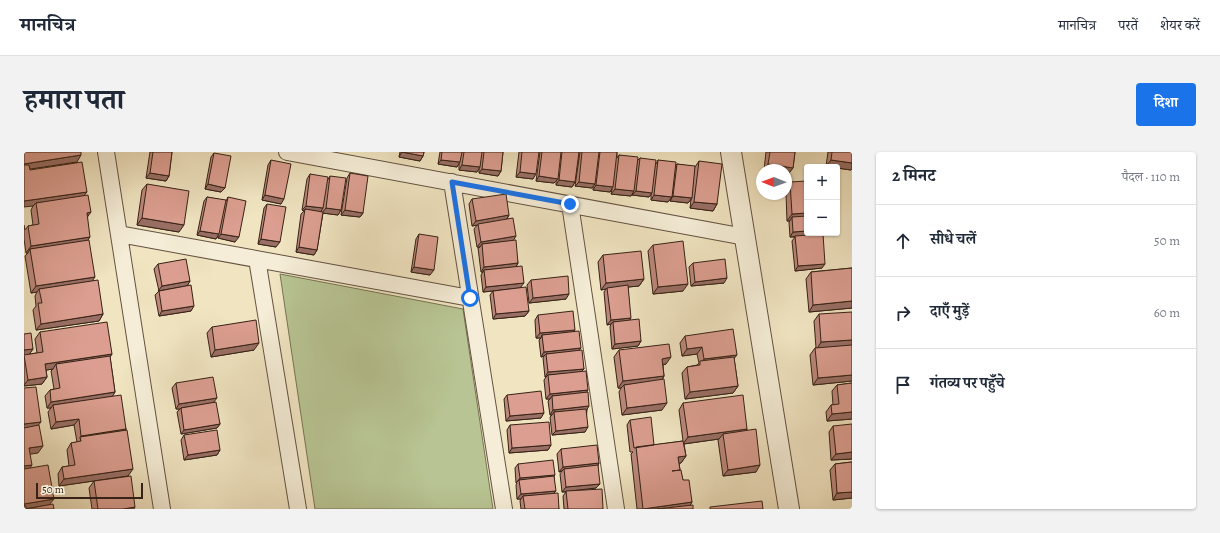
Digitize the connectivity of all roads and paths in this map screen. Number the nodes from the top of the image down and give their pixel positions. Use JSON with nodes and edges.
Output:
{"nodes":[{"id":1,"x":106,"y":152,"type":"edge"},
{"id":2,"x":287,"y":152,"type":"edge"},
{"id":3,"x":731,"y":152,"type":"edge"},
{"id":4,"x":452,"y":182,"type":"junction"},
{"id":5,"x":570,"y":204,"type":"junction"},
{"id":6,"x":119,"y":234,"type":"junction"},
{"id":7,"x":745,"y":237,"type":"junction"},
{"id":8,"x":256,"y":259,"type":"junction"},
{"id":9,"x":470,"y":298,"type":"junction"},
{"id":10,"x":162,"y":509,"type":"edge"},
{"id":11,"x":298,"y":509,"type":"edge"},
{"id":12,"x":504,"y":509,"type":"edge"},
{"id":13,"x":616,"y":509,"type":"edge"},
{"id":14,"x":789,"y":509,"type":"edge"}],
"edges":[{"from":1,"to":6,"type":"street"},
{"from":2,"to":4,"type":"street"},
{"from":3,"to":7,"type":"street"},
{"from":4,"to":5,"type":"street"},
{"from":4,"to":9,"type":"street"},
{"from":5,"to":7,"type":"street"},
{"from":5,"to":13,"type":"street"},
{"from":6,"to":8,"type":"street"},
{"from":6,"to":10,"type":"street"},
{"from":7,"to":14,"type":"street"},
{"from":8,"to":9,"type":"street"},
{"from":8,"to":11,"type":"street"},
{"from":9,"to":12,"type":"street"}]}
